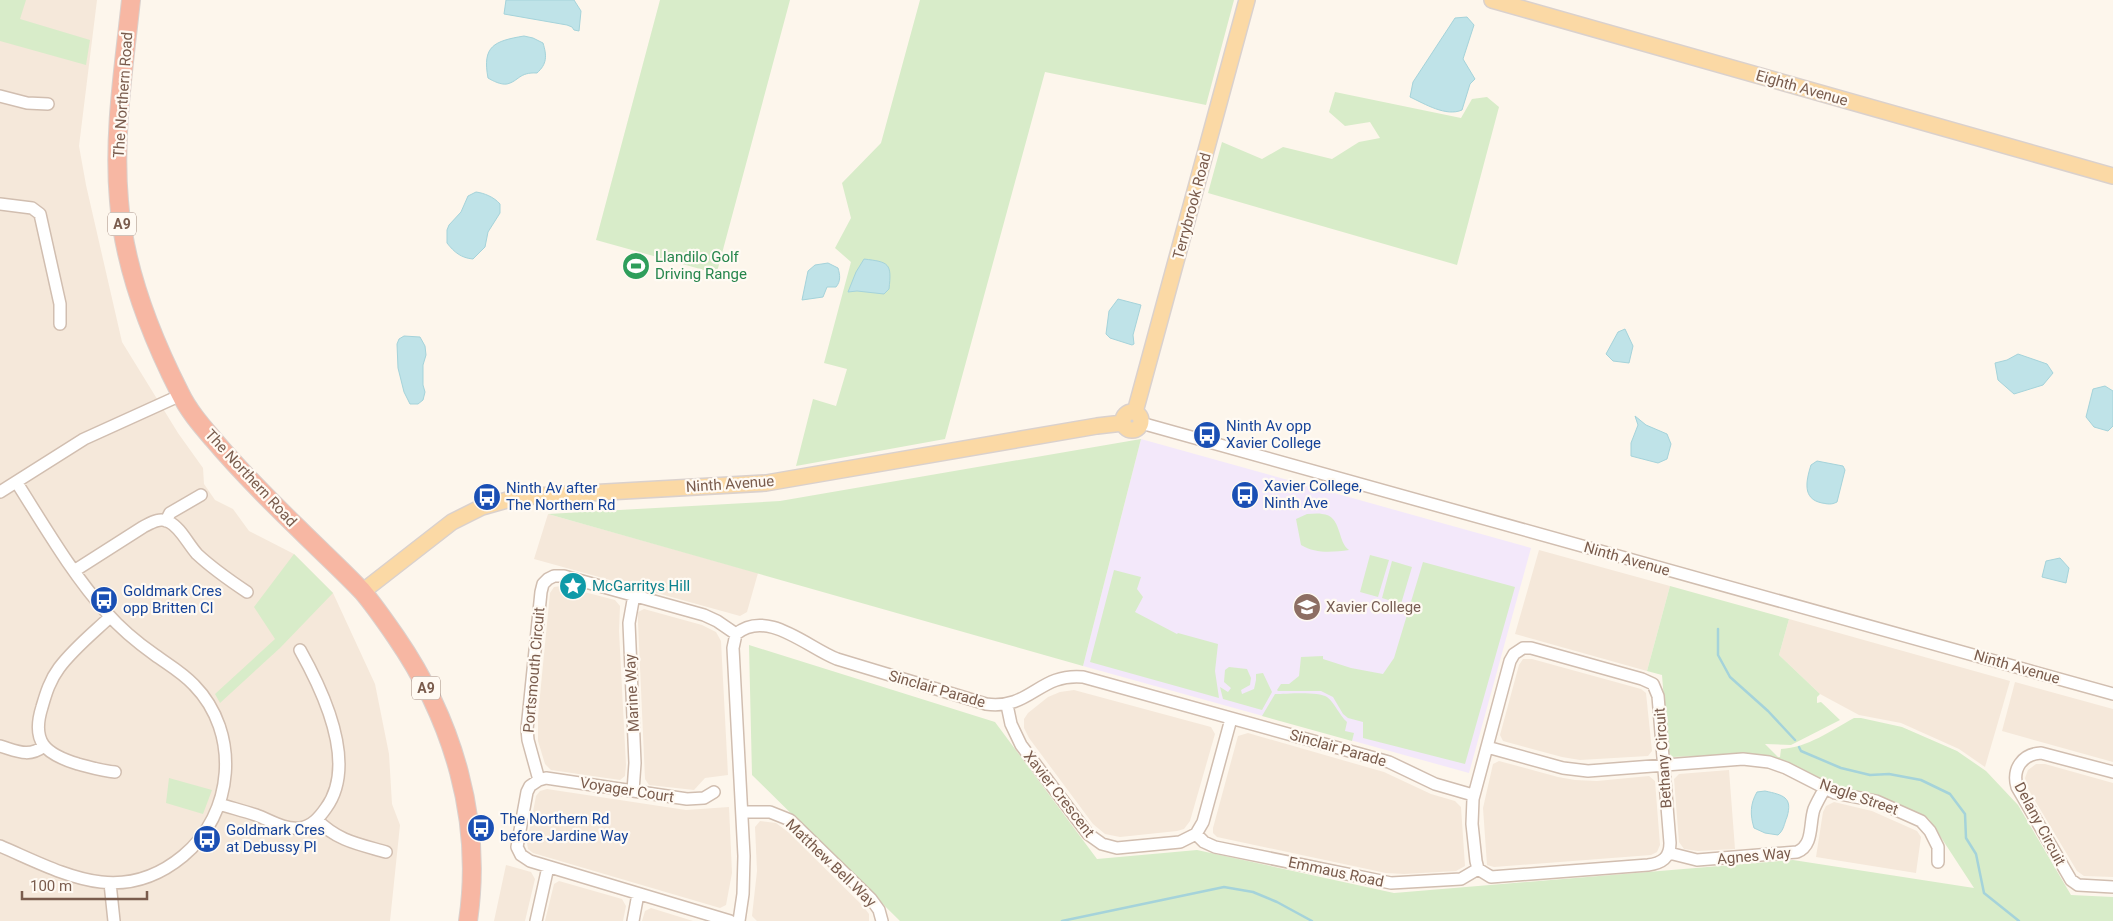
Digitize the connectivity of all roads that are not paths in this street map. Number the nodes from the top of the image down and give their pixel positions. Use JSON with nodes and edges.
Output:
{"nodes":[{"id":1,"x":131,"y":0,"type":"edge"},
{"id":2,"x":1247,"y":0,"type":"edge"},
{"id":3,"x":1492,"y":0,"type":"edge"},
{"id":4,"x":0,"y":96,"type":"edge"},
{"id":5,"x":48,"y":104,"type":"dead end"},
{"id":6,"x":2113,"y":176,"type":"edge"},
{"id":7,"x":0,"y":204,"type":"edge"},
{"id":8,"x":60,"y":324,"type":"dead end"},
{"id":9,"x":181,"y":396,"type":"junction"},
{"id":10,"x":1138,"y":418,"type":"junction"},
{"id":11,"x":16,"y":483,"type":"junction"},
{"id":12,"x":0,"y":492,"type":"edge"},
{"id":13,"x":201,"y":495,"type":"dead end"},
{"id":14,"x":166,"y":521,"type":"junction"},
{"id":15,"x":74,"y":571,"type":"junction"},
{"id":16,"x":247,"y":592,"type":"dead end"},
{"id":17,"x":362,"y":592,"type":"junction"},
{"id":18,"x":634,"y":595,"type":"junction"},
{"id":19,"x":110,"y":617,"type":"junction"},
{"id":20,"x":736,"y":634,"type":"junction"},
{"id":21,"x":300,"y":650,"type":"dead end"},
{"id":22,"x":2113,"y":694,"type":"edge"},
{"id":23,"x":1008,"y":705,"type":"junction"},
{"id":24,"x":1231,"y":718,"type":"junction"},
{"id":25,"x":0,"y":746,"type":"edge"},
{"id":26,"x":44,"y":746,"type":"junction"},
{"id":27,"x":1487,"y":747,"type":"junction"},
{"id":28,"x":1664,"y":765,"type":"junction"},
{"id":29,"x":115,"y":772,"type":"dead end"},
{"id":30,"x":2113,"y":772,"type":"edge"},
{"id":31,"x":539,"y":780,"type":"junction"},
{"id":32,"x":1825,"y":788,"type":"junction"},
{"id":33,"x":633,"y":791,"type":"junction"},
{"id":34,"x":714,"y":792,"type":"dead end"},
{"id":35,"x":1474,"y":795,"type":"junction"},
{"id":36,"x":220,"y":804,"type":"junction"},
{"id":37,"x":742,"y":812,"type":"junction"},
{"id":38,"x":317,"y":820,"type":"junction"},
{"id":39,"x":1196,"y":834,"type":"junction"},
{"id":40,"x":0,"y":846,"type":"edge"},
{"id":41,"x":386,"y":852,"type":"dead end"},
{"id":42,"x":1669,"y":853,"type":"junction"},
{"id":43,"x":1938,"y":862,"type":"dead end"},
{"id":44,"x":548,"y":867,"type":"junction"},
{"id":45,"x":1478,"y":869,"type":"junction"},
{"id":46,"x":110,"y":883,"type":"junction"},
{"id":47,"x":2113,"y":887,"type":"edge"},
{"id":48,"x":638,"y":894,"type":"junction"},
{"id":49,"x":114,"y":921,"type":"edge"},
{"id":50,"x":468,"y":921,"type":"edge"},
{"id":51,"x":536,"y":921,"type":"edge"},
{"id":52,"x":633,"y":921,"type":"edge"},
{"id":53,"x":730,"y":921,"type":"edge"},
{"id":54,"x":739,"y":921,"type":"edge"},
{"id":55,"x":882,"y":921,"type":"edge"}],
"edges":[{"from":1,"to":9,"type":"highway","name":"The Northern Road","number":"A9"},
{"from":2,"to":10,"type":"main road","name":"Terrybrook Road"},
{"from":3,"to":6,"type":"main road","name":"Eighth Avenue"},
{"from":4,"to":5,"type":"street"},
{"from":7,"to":8,"type":"street"},
{"from":9,"to":11,"type":"street"},
{"from":9,"to":17,"type":"highway","name":"The Northern Road","number":"A9"},
{"from":10,"to":17,"type":"main road","name":"Ninth Avenue"},
{"from":10,"to":22,"type":"street","name":"Ninth Avenue"},
{"from":11,"to":12,"type":"street"},
{"from":11,"to":15,"type":"street"},
{"from":13,"to":14,"type":"street"},
{"from":14,"to":15,"type":"street"},
{"from":14,"to":16,"type":"street"},
{"from":15,"to":19,"type":"street"},
{"from":17,"to":50,"type":"highway","name":"The Northern Road","number":"A9"},
{"from":18,"to":20,"type":"street","name":"Portsmouth Circuit"},
{"from":18,"to":31,"type":"street","name":"Portsmouth Circuit"},
{"from":18,"to":33,"type":"street","name":"Marine Way"},
{"from":19,"to":26,"type":"street"},
{"from":19,"to":36,"type":"street"},
{"from":20,"to":23,"type":"street","name":"Sinclair Parade"},
{"from":20,"to":37,"type":"street"},
{"from":21,"to":38,"type":"street"},
{"from":23,"to":24,"type":"street","name":"Sinclair Parade"},
{"from":23,"to":39,"type":"street","name":"Xavier Crescent"},
{"from":24,"to":35,"type":"street","name":"Sinclair Parade"},
{"from":24,"to":39,"type":"street"},
{"from":25,"to":26,"type":"street"},
{"from":26,"to":29,"type":"street"},
{"from":27,"to":28,"type":"street","name":"Nagle Street"},
{"from":27,"to":28,"type":"street","name":"Bethany Circuit"},
{"from":27,"to":35,"type":"street","name":"Bethany Circuit"},
{"from":28,"to":32,"type":"street","name":"Nagle Street"},
{"from":28,"to":42,"type":"street","name":"Bethany Circuit"},
{"from":30,"to":47,"type":"street","name":"Delany Circuit"},
{"from":31,"to":33,"type":"street","name":"Voyager Court"},
{"from":31,"to":44,"type":"street"},
{"from":32,"to":42,"type":"street","name":"Agnes Way"},
{"from":32,"to":43,"type":"street","name":"Nagle Street"},
{"from":33,"to":34,"type":"street","name":"Voyager Court"},
{"from":35,"to":45,"type":"street","name":"Bethany Circuit"},
{"from":36,"to":38,"type":"street"},
{"from":36,"to":46,"type":"street"},
{"from":37,"to":54,"type":"street"},
{"from":37,"to":55,"type":"street","name":"Matthew Bell Way"},
{"from":38,"to":41,"type":"street"},
{"from":39,"to":45,"type":"street","name":"Emmaus Road"},
{"from":40,"to":46,"type":"street"},
{"from":42,"to":45,"type":"street"},
{"from":44,"to":48,"type":"street"},
{"from":44,"to":51,"type":"street"},
{"from":46,"to":49,"type":"street"},
{"from":48,"to":52,"type":"street"},
{"from":48,"to":53,"type":"street"}]}
